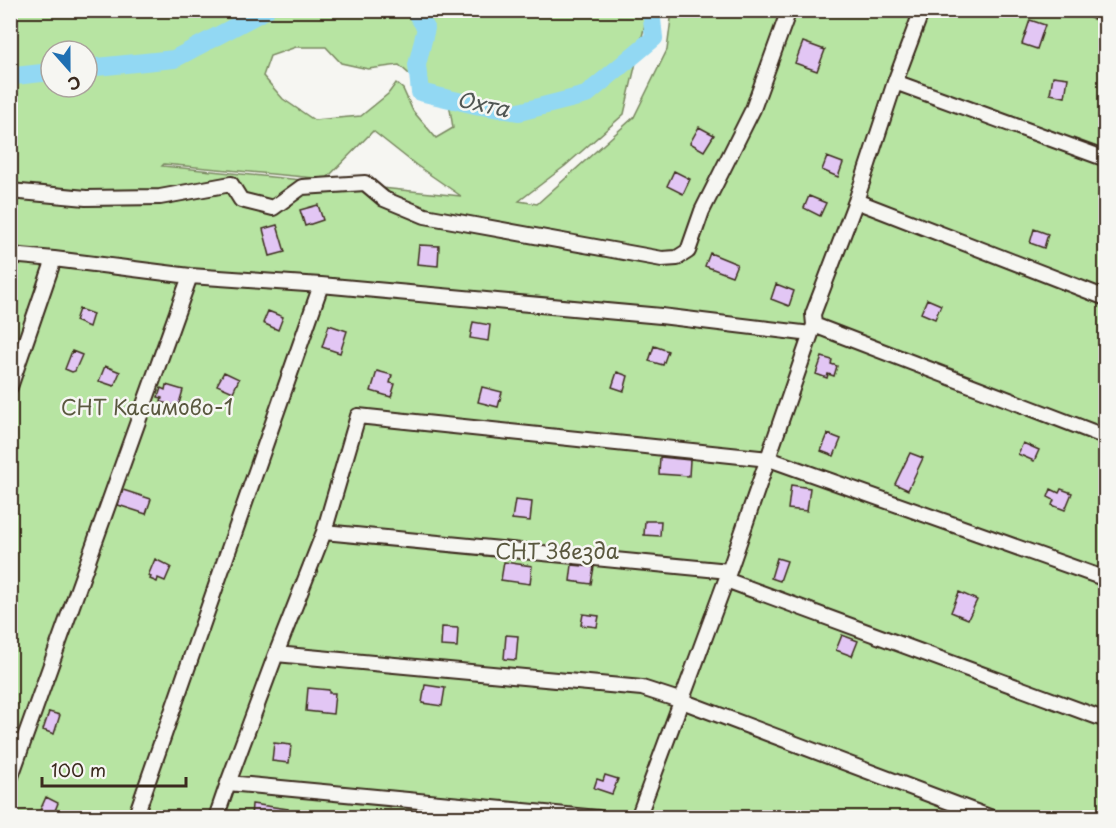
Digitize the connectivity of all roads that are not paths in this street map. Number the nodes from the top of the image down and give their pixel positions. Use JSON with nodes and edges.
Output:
{"nodes":[{"id":1,"x":789,"y":10,"type":"edge"},
{"id":2,"x":1093,"y":10,"type":"edge"},
{"id":3,"x":919,"y":11,"type":"edge"},
{"id":4,"x":1106,"y":15,"type":"edge"},
{"id":5,"x":895,"y":82,"type":"junction"},
{"id":6,"x":1106,"y":159,"type":"edge"},
{"id":7,"x":10,"y":191,"type":"edge"},
{"id":8,"x":856,"y":201,"type":"junction"},
{"id":9,"x":10,"y":255,"type":"edge"},
{"id":10,"x":54,"y":259,"type":"junction"},
{"id":11,"x":190,"y":276,"type":"junction"},
{"id":12,"x":321,"y":285,"type":"junction"},
{"id":13,"x":1106,"y":298,"type":"edge"},
{"id":14,"x":812,"y":330,"type":"junction"},
{"id":15,"x":10,"y":387,"type":"edge"},
{"id":16,"x":1106,"y":437,"type":"edge"},
{"id":17,"x":769,"y":459,"type":"junction"},
{"id":18,"x":324,"y":532,"type":"junction"},
{"id":19,"x":728,"y":576,"type":"junction"},
{"id":20,"x":1106,"y":579,"type":"edge"},
{"id":21,"x":276,"y":654,"type":"junction"},
{"id":22,"x":682,"y":701,"type":"junction"},
{"id":23,"x":1106,"y":720,"type":"edge"},
{"id":24,"x":10,"y":779,"type":"edge"},
{"id":25,"x":228,"y":783,"type":"junction"},
{"id":26,"x":135,"y":818,"type":"edge"},
{"id":27,"x":216,"y":818,"type":"edge"},
{"id":28,"x":598,"y":818,"type":"edge"},
{"id":29,"x":638,"y":818,"type":"edge"},
{"id":30,"x":992,"y":818,"type":"edge"}],
"edges":[{"from":1,"to":7,"type":"street"},
{"from":2,"to":4,"type":"street"},
{"from":3,"to":5,"type":"street"},
{"from":5,"to":6,"type":"street"},
{"from":5,"to":8,"type":"street"},
{"from":8,"to":13,"type":"street"},
{"from":8,"to":14,"type":"street"},
{"from":9,"to":10,"type":"street"},
{"from":10,"to":11,"type":"street"},
{"from":10,"to":15,"type":"street"},
{"from":11,"to":12,"type":"street"},
{"from":11,"to":24,"type":"street"},
{"from":12,"to":14,"type":"street"},
{"from":12,"to":26,"type":"street"},
{"from":14,"to":16,"type":"street"},
{"from":14,"to":17,"type":"street"},
{"from":17,"to":18,"type":"street"},
{"from":17,"to":19,"type":"street"},
{"from":17,"to":20,"type":"street"},
{"from":18,"to":19,"type":"street"},
{"from":18,"to":21,"type":"street"},
{"from":19,"to":22,"type":"street"},
{"from":19,"to":23,"type":"street"},
{"from":21,"to":22,"type":"street"},
{"from":21,"to":25,"type":"street"},
{"from":22,"to":29,"type":"street"},
{"from":22,"to":30,"type":"street"},
{"from":25,"to":27,"type":"street"},
{"from":25,"to":28,"type":"street"}]}
